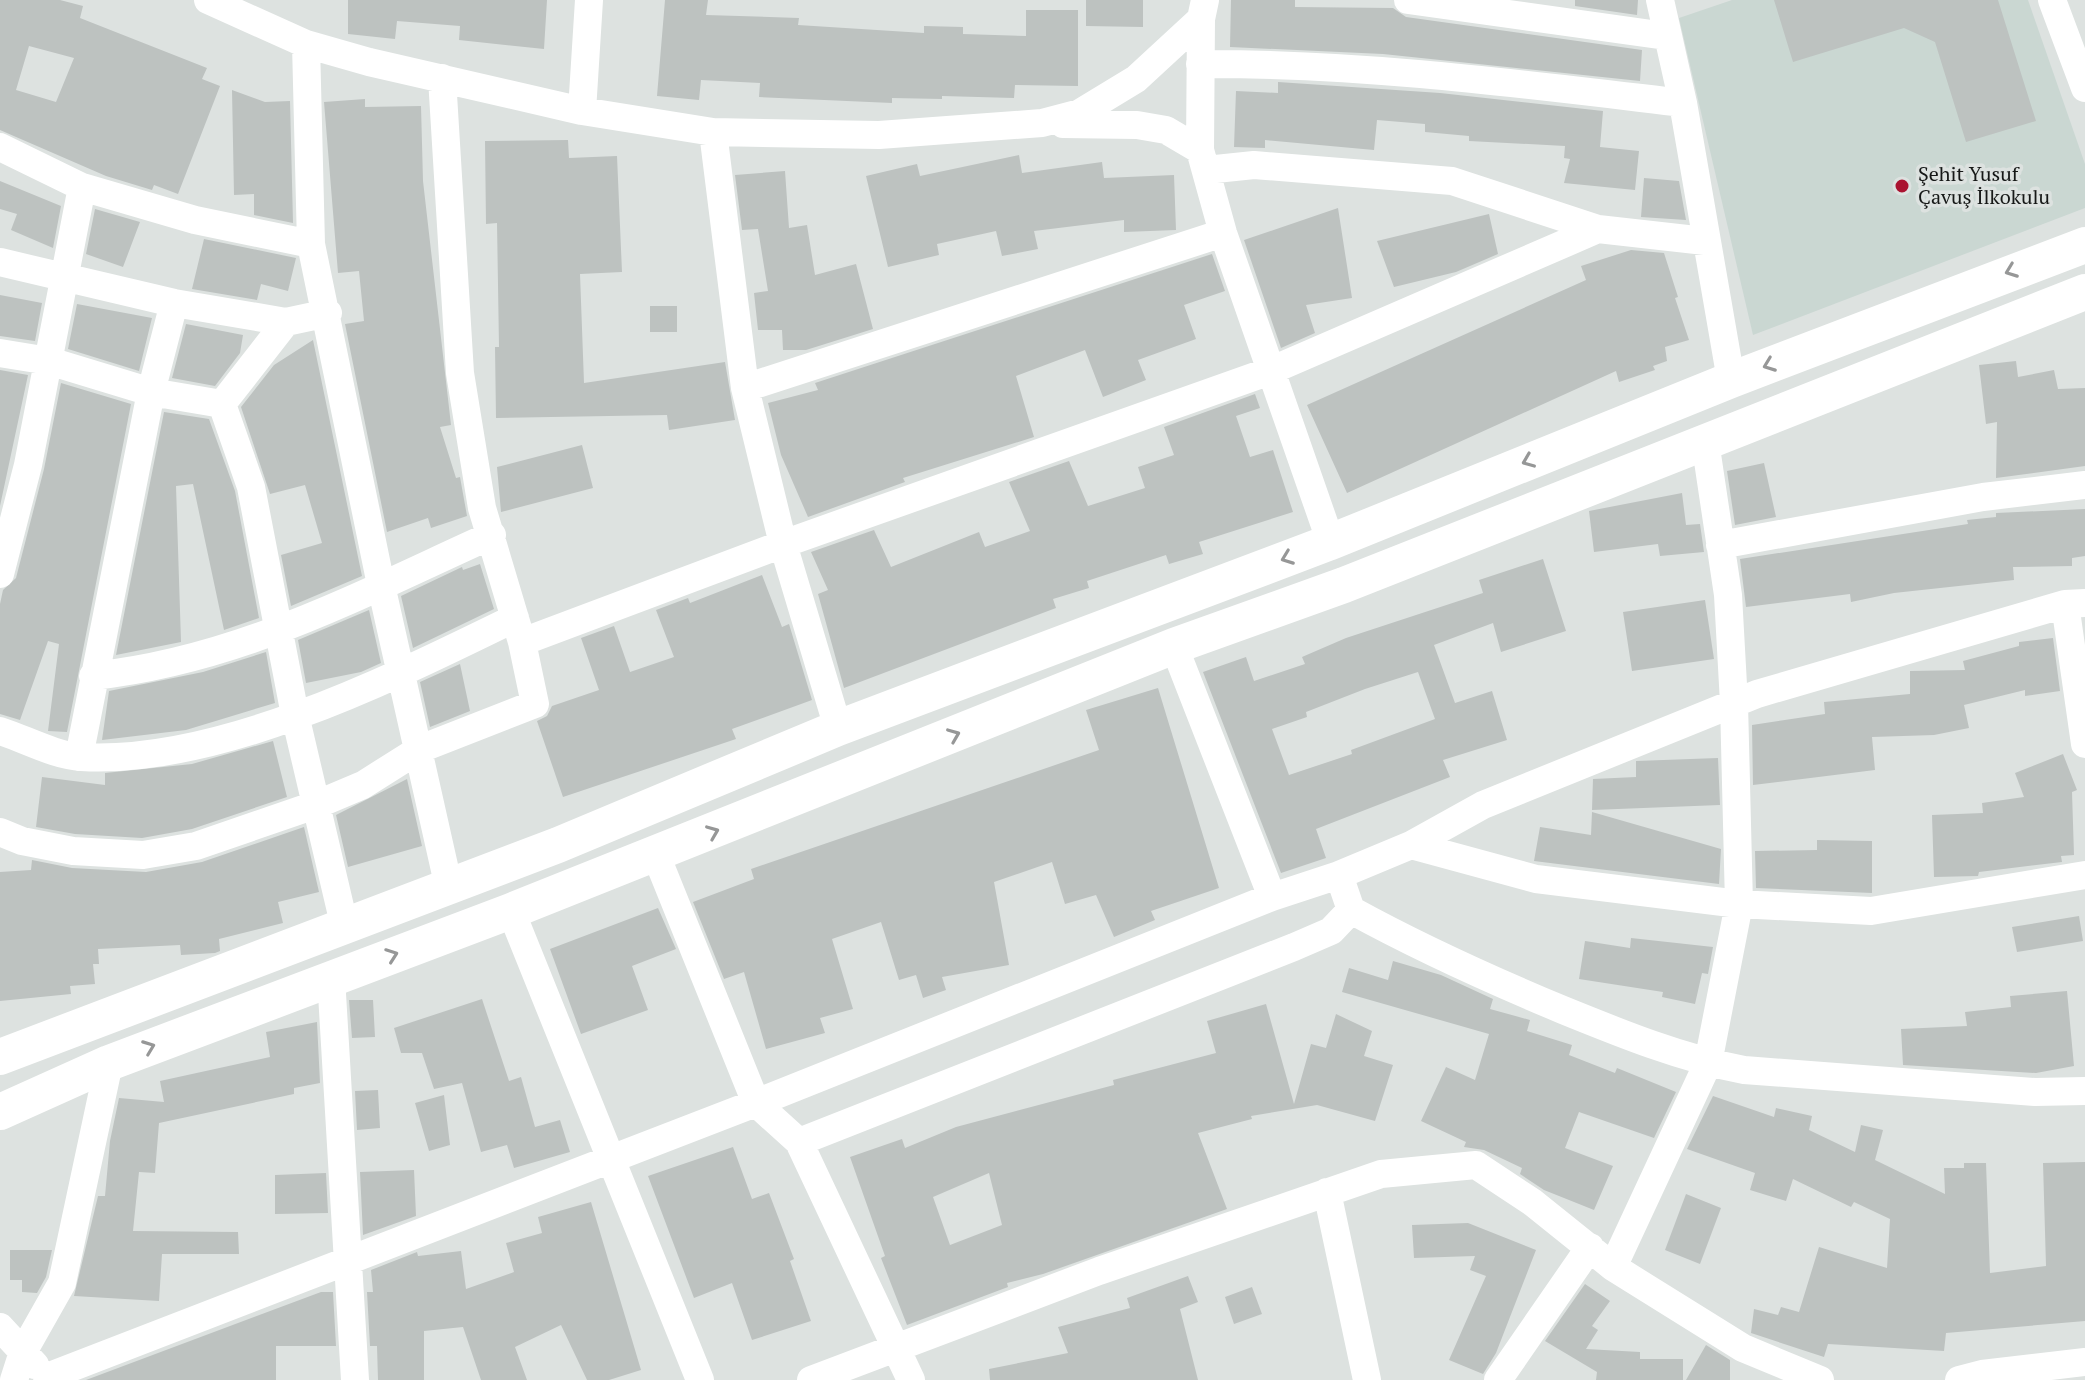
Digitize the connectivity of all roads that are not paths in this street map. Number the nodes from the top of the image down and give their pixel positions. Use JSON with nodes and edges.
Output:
{"nodes":[{"id":1,"x":208,"y":0,"type":"edge"},
{"id":2,"x":589,"y":0,"type":"edge"},
{"id":3,"x":1408,"y":0,"type":"edge"},
{"id":4,"x":1660,"y":0,"type":"edge"},
{"id":5,"x":2052,"y":0,"type":"edge"},
{"id":6,"x":1203,"y":10,"type":"edge"},
{"id":7,"x":1666,"y":36,"type":"junction"},
{"id":8,"x":306,"y":44,"type":"junction"},
{"id":9,"x":1200,"y":64,"type":"junction"},
{"id":10,"x":442,"y":78,"type":"junction"},
{"id":11,"x":2085,"y":88,"type":"edge"},
{"id":12,"x":1683,"y":103,"type":"junction"},
{"id":13,"x":582,"y":111,"type":"junction"},
{"id":14,"x":1042,"y":123,"type":"junction"},
{"id":15,"x":713,"y":132,"type":"junction"},
{"id":16,"x":0,"y":147,"type":"edge"},
{"id":17,"x":1203,"y":160,"type":"junction"},
{"id":18,"x":82,"y":187,"type":"junction"},
{"id":19,"x":1598,"y":229,"type":"junction"},
{"id":20,"x":1223,"y":233,"type":"junction"},
{"id":21,"x":1705,"y":241,"type":"junction"},
{"id":22,"x":311,"y":244,"type":"junction"},
{"id":23,"x":2085,"y":245,"type":"edge"},
{"id":24,"x":0,"y":262,"type":"edge"},
{"id":25,"x":63,"y":278,"type":"junction"},
{"id":26,"x":2085,"y":292,"type":"edge"},
{"id":27,"x":174,"y":303,"type":"junction"},
{"id":28,"x":328,"y":313,"type":"junction"},
{"id":29,"x":286,"y":322,"type":"junction"},
{"id":30,"x":0,"y":353,"type":"edge"},
{"id":31,"x":49,"y":361,"type":"junction"},
{"id":32,"x":1270,"y":371,"type":"junction"},
{"id":33,"x":1731,"y":380,"type":"junction"},
{"id":34,"x":745,"y":388,"type":"junction"},
{"id":35,"x":151,"y":392,"type":"junction"},
{"id":36,"x":222,"y":404,"type":"junction"},
{"id":37,"x":1705,"y":441,"type":"junction"},
{"id":38,"x":2085,"y":485,"type":"edge"},
{"id":39,"x":492,"y":535,"type":"junction"},
{"id":40,"x":1330,"y":540,"type":"junction"},
{"id":41,"x":783,"y":544,"type":"junction"},
{"id":42,"x":1720,"y":545,"type":"junction"},
{"id":43,"x":0,"y":574,"type":"edge"},
{"id":44,"x":381,"y":585,"type":"junction"},
{"id":45,"x":2075,"y":604,"type":"edge"},
{"id":46,"x":518,"y":630,"type":"junction"},
{"id":47,"x":277,"y":632,"type":"junction"},
{"id":48,"x":1174,"y":646,"type":"junction"},
{"id":49,"x":401,"y":674,"type":"junction"},
{"id":50,"x":93,"y":676,"type":"junction"},
{"id":51,"x":2081,"y":690,"type":"edge"},
{"id":52,"x":1734,"y":703,"type":"junction"},
{"id":53,"x":295,"y":715,"type":"junction"},
{"id":54,"x":838,"y":728,"type":"junction"},
{"id":55,"x":0,"y":731,"type":"edge"},
{"id":56,"x":2085,"y":744,"type":"edge"},
{"id":57,"x":420,"y":749,"type":"junction"},
{"id":58,"x":79,"y":757,"type":"junction"},
{"id":59,"x":318,"y":804,"type":"junction"},
{"id":60,"x":0,"y":832,"type":"edge"},
{"id":61,"x":1411,"y":845,"type":"junction"},
{"id":62,"x":656,"y":855,"type":"junction"},
{"id":63,"x":1339,"y":875,"type":"junction"},
{"id":64,"x":2085,"y":875,"type":"edge"},
{"id":65,"x":449,"y":888,"type":"junction"},
{"id":66,"x":1272,"y":897,"type":"junction"},
{"id":67,"x":1739,"y":904,"type":"junction"},
{"id":68,"x":1351,"y":910,"type":"junction"},
{"id":69,"x":511,"y":911,"type":"junction"},
{"id":70,"x":345,"y":928,"type":"junction"},
{"id":71,"x":331,"y":977,"type":"junction"},
{"id":72,"x":0,"y":1057,"type":"edge"},
{"id":73,"x":109,"y":1063,"type":"junction"},
{"id":74,"x":1708,"y":1063,"type":"junction"},
{"id":75,"x":2085,"y":1091,"type":"edge"},
{"id":76,"x":756,"y":1103,"type":"junction"},
{"id":77,"x":0,"y":1112,"type":"edge"},
{"id":78,"x":799,"y":1142,"type":"junction"},
{"id":79,"x":612,"y":1159,"type":"junction"},
{"id":80,"x":1327,"y":1192,"type":"junction"},
{"id":81,"x":1590,"y":1247,"type":"junction"},
{"id":82,"x":350,"y":1260,"type":"junction"},
{"id":83,"x":1613,"y":1267,"type":"junction"},
{"id":84,"x":0,"y":1327,"type":"edge"},
{"id":85,"x":894,"y":1350,"type":"junction"},
{"id":86,"x":23,"y":1352,"type":"junction"},
{"id":87,"x":2085,"y":1362,"type":"edge"},
{"id":88,"x":48,"y":1379,"type":"edge"},
{"id":89,"x":14,"y":1380,"type":"edge"},
{"id":90,"x":355,"y":1380,"type":"edge"},
{"id":91,"x":700,"y":1380,"type":"edge"},
{"id":92,"x":811,"y":1380,"type":"edge"},
{"id":93,"x":911,"y":1380,"type":"edge"},
{"id":94,"x":1367,"y":1380,"type":"edge"},
{"id":95,"x":1498,"y":1380,"type":"edge"},
{"id":96,"x":1820,"y":1380,"type":"edge"},
{"id":97,"x":1959,"y":1380,"type":"edge"}],
"edges":[{"from":1,"to":8,"type":"street"},
{"from":2,"to":13,"type":"street"},
{"from":3,"to":7,"type":"street"},
{"from":4,"to":7,"type":"street"},
{"from":5,"to":11,"type":"street"},
{"from":6,"to":9,"type":"street"},
{"from":6,"to":14,"type":"street"},
{"from":7,"to":12,"type":"street"},
{"from":8,"to":10,"type":"street"},
{"from":8,"to":22,"type":"street"},
{"from":9,"to":12,"type":"street"},
{"from":9,"to":17,"type":"street"},
{"from":10,"to":13,"type":"street"},
{"from":10,"to":39,"type":"street"},
{"from":12,"to":21,"type":"street"},
{"from":13,"to":15,"type":"street"},
{"from":14,"to":15,"type":"street"},
{"from":14,"to":17,"type":"street"},
{"from":15,"to":34,"type":"street"},
{"from":16,"to":18,"type":"street"},
{"from":17,"to":19,"type":"street"},
{"from":17,"to":20,"type":"street"},
{"from":18,"to":22,"type":"street"},
{"from":18,"to":25,"type":"street"},
{"from":19,"to":21,"type":"street"},
{"from":19,"to":32,"type":"street"},
{"from":20,"to":32,"type":"street"},
{"from":20,"to":34,"type":"street"},
{"from":21,"to":33,"type":"street"},
{"from":22,"to":28,"type":"street"},
{"from":23,"to":33,"type":"main road","one_way":true},
{"from":24,"to":25,"type":"street"},
{"from":25,"to":27,"type":"street"},
{"from":25,"to":31,"type":"street"},
{"from":26,"to":37,"type":"main road"},
{"from":27,"to":29,"type":"street"},
{"from":27,"to":35,"type":"street"},
{"from":28,"to":29,"type":"street"},
{"from":28,"to":44,"type":"street"},
{"from":29,"to":36,"type":"street"},
{"from":30,"to":31,"type":"street"},
{"from":31,"to":35,"type":"street"},
{"from":31,"to":43,"type":"street"},
{"from":32,"to":40,"type":"street"},
{"from":32,"to":41,"type":"street"},
{"from":33,"to":40,"type":"main road","one_way":true},
{"from":34,"to":41,"type":"street"},
{"from":35,"to":36,"type":"street"},
{"from":35,"to":50,"type":"street"},
{"from":36,"to":47,"type":"street"},
{"from":37,"to":42,"type":"street"},
{"from":37,"to":48,"type":"main road"},
{"from":38,"to":42,"type":"street"},
{"from":39,"to":44,"type":"street"},
{"from":39,"to":46,"type":"street"},
{"from":40,"to":54,"type":"main road","one_way":true},
{"from":41,"to":46,"type":"street"},
{"from":41,"to":54,"type":"street"},
{"from":42,"to":52,"type":"street"},
{"from":44,"to":47,"type":"street"},
{"from":44,"to":49,"type":"street"},
{"from":45,"to":51,"type":"street"},
{"from":45,"to":52,"type":"street"},
{"from":46,"to":49,"type":"street"},
{"from":46,"to":57,"type":"street"},
{"from":47,"to":50,"type":"street"},
{"from":47,"to":53,"type":"street"},
{"from":62,"to":48,"type":"main road","one_way":true},
{"from":48,"to":66,"type":"street"},
{"from":49,"to":53,"type":"street"},
{"from":49,"to":57,"type":"street"},
{"from":50,"to":58,"type":"street"},
{"from":51,"to":56,"type":"street"},
{"from":52,"to":61,"type":"street"},
{"from":52,"to":67,"type":"street"},
{"from":53,"to":58,"type":"street"},
{"from":53,"to":59,"type":"street"},
{"from":54,"to":65,"type":"main road"},
{"from":55,"to":58,"type":"street"},
{"from":57,"to":59,"type":"street"},
{"from":57,"to":65,"type":"street"},
{"from":59,"to":60,"type":"street"},
{"from":59,"to":70,"type":"street"},
{"from":61,"to":63,"type":"street"},
{"from":61,"to":67,"type":"street"},
{"from":62,"to":69,"type":"main road"},
{"from":62,"to":76,"type":"street"},
{"from":63,"to":66,"type":"street"},
{"from":63,"to":68,"type":"street"},
{"from":64,"to":67,"type":"street"},
{"from":65,"to":70,"type":"main road"},
{"from":66,"to":76,"type":"street"},
{"from":67,"to":74,"type":"street"},
{"from":68,"to":74,"type":"street"},
{"from":68,"to":78,"type":"street"},
{"from":71,"to":69,"type":"main road","one_way":true},
{"from":69,"to":79,"type":"street"},
{"from":70,"to":72,"type":"main road"},
{"from":73,"to":71,"type":"main road","one_way":true},
{"from":71,"to":82,"type":"street"},
{"from":73,"to":77,"type":"main road"},
{"from":73,"to":86,"type":"street"},
{"from":74,"to":75,"type":"street"},
{"from":74,"to":83,"type":"street"},
{"from":76,"to":78,"type":"street"},
{"from":76,"to":79,"type":"street"},
{"from":78,"to":85,"type":"street"},
{"from":79,"to":82,"type":"street"},
{"from":79,"to":91,"type":"street"},
{"from":80,"to":81,"type":"street"},
{"from":80,"to":85,"type":"street"},
{"from":80,"to":94,"type":"street"},
{"from":81,"to":83,"type":"street"},
{"from":81,"to":95,"type":"street"},
{"from":82,"to":88,"type":"street"},
{"from":82,"to":90,"type":"street"},
{"from":83,"to":96,"type":"street"},
{"from":84,"to":86,"type":"street"},
{"from":85,"to":92,"type":"street"},
{"from":85,"to":93,"type":"street"},
{"from":86,"to":88,"type":"street"},
{"from":86,"to":89,"type":"street"},
{"from":87,"to":97,"type":"street"}]}
